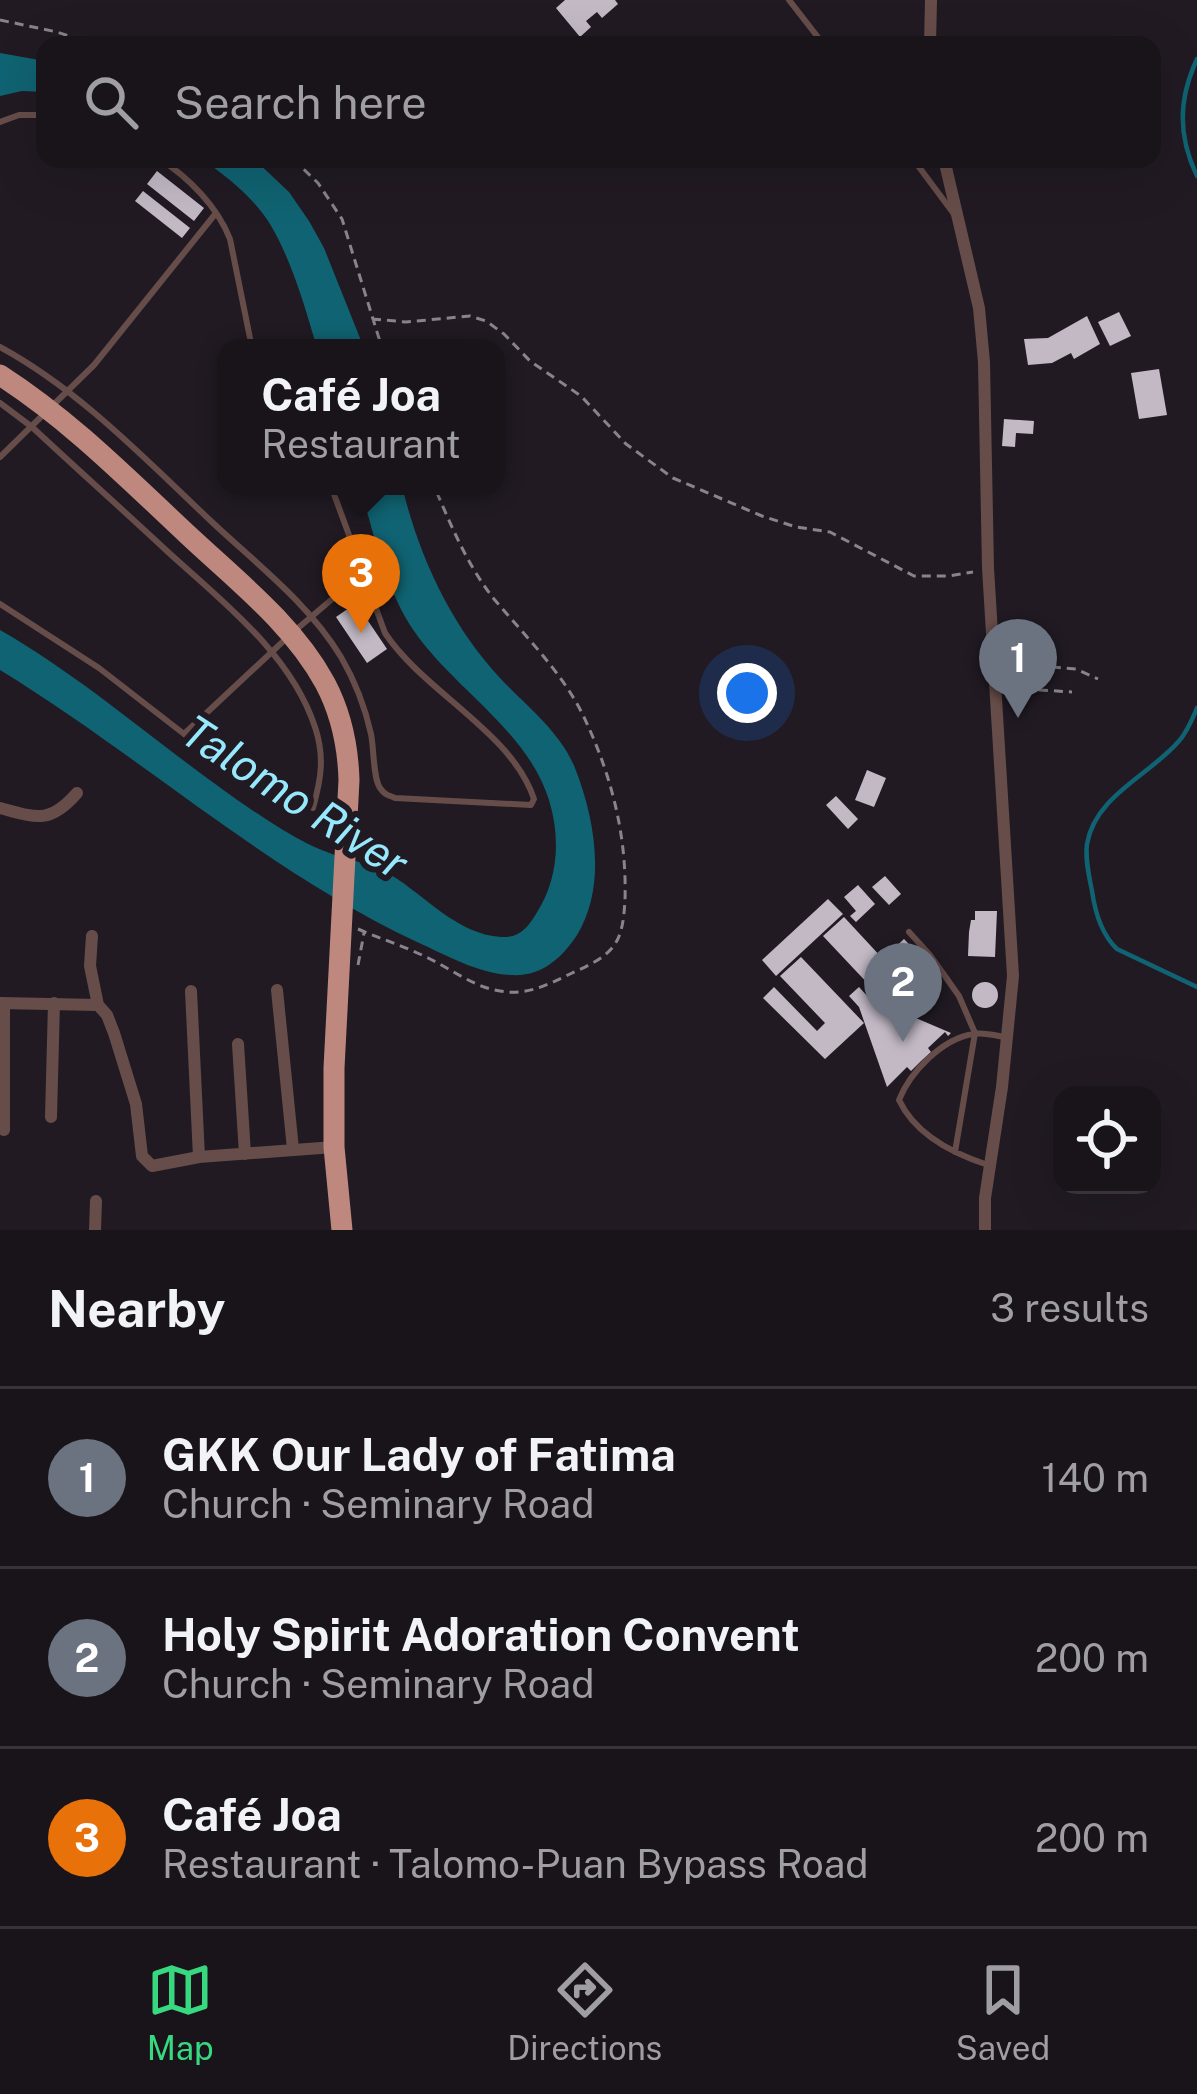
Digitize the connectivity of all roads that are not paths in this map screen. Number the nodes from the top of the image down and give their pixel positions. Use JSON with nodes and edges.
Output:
{"nodes":[{"id":1,"x":788,"y":0,"type":"edge"},
{"id":2,"x":931,"y":0,"type":"edge"},
{"id":3,"x":817,"y":36,"type":"edge"},
{"id":4,"x":930,"y":36,"type":"edge"},
{"id":5,"x":36,"y":115,"type":"edge"},
{"id":6,"x":0,"y":122,"type":"edge"},
{"id":7,"x":171,"y":168,"type":"edge"},
{"id":8,"x":920,"y":168,"type":"edge"},
{"id":9,"x":946,"y":168,"type":"edge"},
{"id":10,"x":216,"y":213,"type":"junction"},
{"id":11,"x":958,"y":220,"type":"junction"},
{"id":12,"x":250,"y":339,"type":"edge"},
{"id":13,"x":0,"y":346,"type":"edge"},
{"id":14,"x":0,"y":375,"type":"edge"},
{"id":15,"x":69,"y":392,"type":"junction"},
{"id":16,"x":0,"y":404,"type":"edge"},
{"id":17,"x":50,"y":410,"type":"junction"},
{"id":18,"x":32,"y":427,"type":"junction"},
{"id":19,"x":0,"y":457,"type":"edge"},
{"id":20,"x":334,"y":495,"type":"edge"},
{"id":21,"x":364,"y":572,"type":"junction"},
{"id":22,"x":0,"y":604,"type":"edge"},
{"id":23,"x":311,"y":616,"type":"junction"},
{"id":24,"x":291,"y":634,"type":"junction"},
{"id":25,"x":271,"y":652,"type":"junction"},
{"id":26,"x":184,"y":734,"type":"junction"},
{"id":27,"x":77,"y":793,"type":"dead end"},
{"id":28,"x":0,"y":808,"type":"edge"},
{"id":29,"x":909,"y":932,"type":"dead end"},
{"id":30,"x":92,"y":936,"type":"dead end"},
{"id":31,"x":278,"y":990,"type":"dead end"},
{"id":32,"x":190,"y":991,"type":"dead end"},
{"id":33,"x":2,"y":1003,"type":"edge"},
{"id":34,"x":54,"y":1003,"type":"junction"},
{"id":35,"x":98,"y":1005,"type":"junction"},
{"id":36,"x":975,"y":1033,"type":"junction"},
{"id":37,"x":1007,"y":1037,"type":"junction"},
{"id":38,"x":238,"y":1044,"type":"dead end"},
{"id":39,"x":51,"y":1117,"type":"dead end"},
{"id":40,"x":4,"y":1130,"type":"dead end"},
{"id":41,"x":334,"y":1147,"type":"junction"},
{"id":42,"x":293,"y":1150,"type":"junction"},
{"id":43,"x":245,"y":1154,"type":"junction"},
{"id":44,"x":954,"y":1154,"type":"junction"},
{"id":45,"x":199,"y":1157,"type":"junction"},
{"id":46,"x":988,"y":1165,"type":"junction"},
{"id":47,"x":96,"y":1201,"type":"dead end"},
{"id":48,"x":95,"y":1230,"type":"edge"},
{"id":49,"x":342,"y":1230,"type":"edge"},
{"id":50,"x":985,"y":1230,"type":"edge"}],
"edges":[{"from":1,"to":3,"type":"lane"},
{"from":2,"to":4,"type":"street"},
{"from":5,"to":6,"type":"lane"},
{"from":7,"to":10,"type":"lane"},
{"from":8,"to":11,"type":"lane"},
{"from":9,"to":11,"type":"street"},
{"from":10,"to":12,"type":"lane"},
{"from":10,"to":15,"type":"lane"},
{"from":11,"to":37,"type":"street"},
{"from":13,"to":15,"type":"lane"},
{"from":14,"to":17,"type":"highway"},
{"from":15,"to":17,"type":"lane"},
{"from":15,"to":23,"type":"lane"},
{"from":16,"to":18,"type":"lane"},
{"from":17,"to":18,"type":"lane"},
{"from":17,"to":24,"type":"highway"},
{"from":18,"to":19,"type":"lane"},
{"from":18,"to":25,"type":"lane"},
{"from":20,"to":21,"type":"lane"},
{"from":21,"to":23,"type":"lane"},
{"from":21,"to":23,"type":"lane"},
{"from":22,"to":26,"type":"lane"},
{"from":23,"to":24,"type":"lane"},
{"from":24,"to":25,"type":"lane"},
{"from":24,"to":41,"type":"highway"},
{"from":25,"to":26,"type":"lane"},
{"from":25,"to":26,"type":"lane"},
{"from":27,"to":28,"type":"street"},
{"from":29,"to":36,"type":"lane"},
{"from":30,"to":35,"type":"street"},
{"from":31,"to":42,"type":"street"},
{"from":32,"to":45,"type":"street"},
{"from":33,"to":34,"type":"street"},
{"from":33,"to":40,"type":"street"},
{"from":34,"to":35,"type":"street"},
{"from":34,"to":39,"type":"street"},
{"from":35,"to":45,"type":"street"},
{"from":36,"to":37,"type":"lane"},
{"from":36,"to":44,"type":"lane"},
{"from":36,"to":44,"type":"lane"},
{"from":37,"to":46,"type":"street"},
{"from":38,"to":43,"type":"street"},
{"from":41,"to":42,"type":"street"},
{"from":41,"to":49,"type":"highway"},
{"from":42,"to":43,"type":"street"},
{"from":43,"to":45,"type":"street"},
{"from":44,"to":46,"type":"lane"},
{"from":46,"to":50,"type":"street"},
{"from":47,"to":48,"type":"street"}]}
